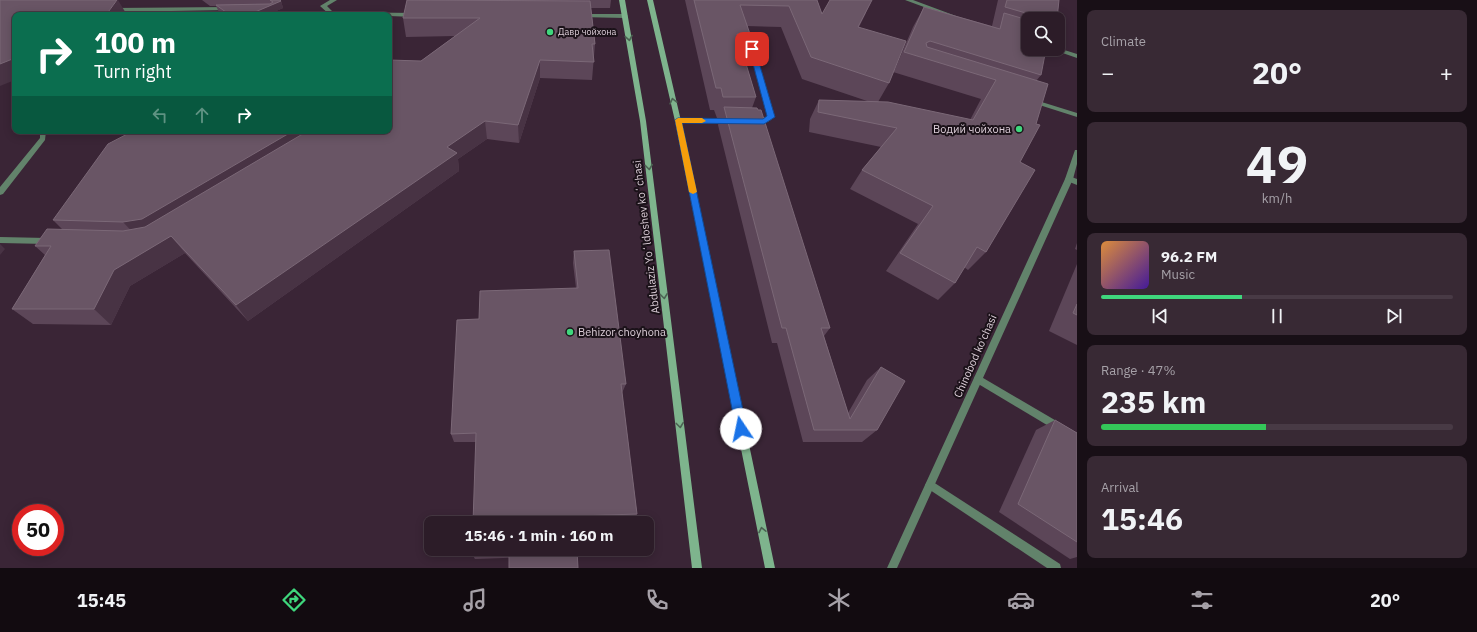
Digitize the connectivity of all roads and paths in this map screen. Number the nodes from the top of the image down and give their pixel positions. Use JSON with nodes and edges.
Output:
{"nodes":[{"id":1,"x":334,"y":0,"type":"edge"},
{"id":2,"x":622,"y":0,"type":"edge"},
{"id":3,"x":650,"y":0,"type":"edge"},
{"id":4,"x":908,"y":0,"type":"edge"},
{"id":5,"x":232,"y":9,"type":"edge"},
{"id":6,"x":105,"y":10,"type":"edge"},
{"id":7,"x":330,"y":12,"type":"edge"},
{"id":8,"x":392,"y":15,"type":"edge"},
{"id":9,"x":419,"y":15,"type":"edge"},
{"id":10,"x":577,"y":16,"type":"edge"},
{"id":11,"x":624,"y":16,"type":"junction"},
{"id":12,"x":956,"y":18,"type":"edge"},
{"id":13,"x":748,"y":35,"type":"edge"},
{"id":14,"x":1065,"y":52,"type":"edge"},
{"id":15,"x":1077,"y":56,"type":"edge"},
{"id":16,"x":1024,"y":98,"type":"edge"},
{"id":17,"x":1077,"y":115,"type":"edge"},
{"id":18,"x":678,"y":120,"type":"junction"},
{"id":19,"x":733,"y":121,"type":"edge"},
{"id":20,"x":749,"y":122,"type":"edge"},
{"id":21,"x":44,"y":134,"type":"edge"},
{"id":22,"x":1077,"y":152,"type":"edge"},
{"id":23,"x":1073,"y":180,"type":"edge"},
{"id":24,"x":0,"y":192,"type":"edge"},
{"id":25,"x":0,"y":240,"type":"edge"},
{"id":26,"x":54,"y":241,"type":"edge"},
{"id":27,"x":978,"y":379,"type":"junction"},
{"id":28,"x":1077,"y":438,"type":"edge"},
{"id":29,"x":930,"y":485,"type":"junction"},
{"id":30,"x":697,"y":568,"type":"edge"},
{"id":31,"x":770,"y":568,"type":"edge"},
{"id":32,"x":892,"y":568,"type":"edge"},
{"id":33,"x":1056,"y":568,"type":"edge"}],
"edges":[{"from":1,"to":7,"type":"street"},
{"from":2,"to":11,"type":"main road","name":"Abdulaziz Yoʻldoshev koʻchasi"},
{"from":18,"to":3,"type":"main road","one_way":true},
{"from":4,"to":12,"type":"street"},
{"from":5,"to":6,"type":"street"},
{"from":8,"to":9,"type":"street"},
{"from":10,"to":11,"type":"street"},
{"from":11,"to":30,"type":"main road","name":"Abdulaziz Yoʻldoshev koʻchasi","one_way":true},
{"from":13,"to":20,"type":"street"},
{"from":14,"to":15,"type":"street"},
{"from":16,"to":17,"type":"street"},
{"from":18,"to":19,"type":"street"},
{"from":31,"to":18,"type":"main road","one_way":true},
{"from":21,"to":24,"type":"street"},
{"from":22,"to":23,"type":"street","name":"Chinobod ko'chasi"},
{"from":23,"to":27,"type":"street","name":"Chinobod ko'chasi"},
{"from":25,"to":26,"type":"street"},
{"from":27,"to":28,"type":"street"},
{"from":27,"to":29,"type":"street","name":"Chinobod ko'chasi"},
{"from":29,"to":32,"type":"street","name":"Chinobod ko'chasi"},
{"from":29,"to":33,"type":"street"}]}
